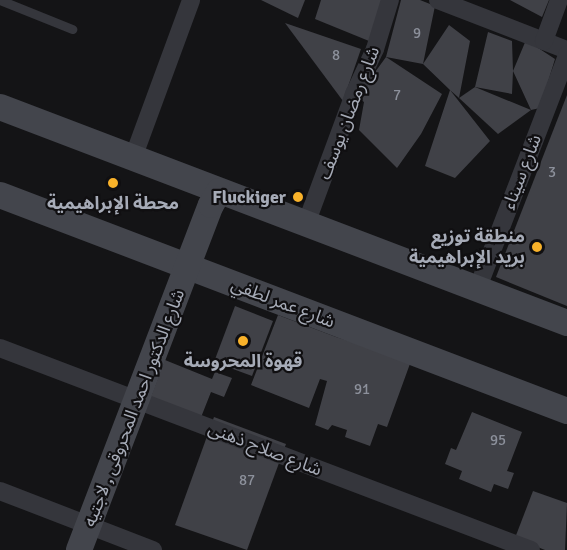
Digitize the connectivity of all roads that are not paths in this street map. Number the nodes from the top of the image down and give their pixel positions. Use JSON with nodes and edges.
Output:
{"nodes":[{"id":1,"x":0,"y":0,"type":"edge"},
{"id":2,"x":191,"y":0,"type":"edge"},
{"id":3,"x":390,"y":0,"type":"edge"},
{"id":4,"x":438,"y":0,"type":"edge"},
{"id":5,"x":559,"y":0,"type":"edge"},
{"id":6,"x":72,"y":28,"type":"dead end"},
{"id":7,"x":544,"y":41,"type":"junction"},
{"id":8,"x":567,"y":50,"type":"edge"},
{"id":9,"x":567,"y":55,"type":"edge"},
{"id":10,"x":0,"y":107,"type":"edge"},
{"id":11,"x":133,"y":158,"type":"junction"},
{"id":12,"x":219,"y":191,"type":"junction"},
{"id":13,"x":0,"y":195,"type":"edge"},
{"id":14,"x":306,"y":224,"type":"junction"},
{"id":15,"x":188,"y":267,"type":"junction"},
{"id":16,"x":477,"y":290,"type":"junction"},
{"id":17,"x":567,"y":323,"type":"edge"},
{"id":18,"x":0,"y":348,"type":"edge"},
{"id":19,"x":137,"y":400,"type":"junction"},
{"id":20,"x":567,"y":411,"type":"edge"},
{"id":21,"x":0,"y":491,"type":"edge"},
{"id":22,"x":89,"y":525,"type":"junction"},
{"id":23,"x":79,"y":550,"type":"edge"},
{"id":24,"x":153,"y":550,"type":"edge"},
{"id":25,"x":531,"y":550,"type":"edge"}],
"edges":[{"from":1,"to":6,"type":"lane"},
{"from":2,"to":11,"type":"street"},
{"from":3,"to":14,"type":"street","name":"شارع رمضان يوسف"},
{"from":4,"to":7,"type":"street"},
{"from":5,"to":7,"type":"street"},
{"from":7,"to":8,"type":"street"},
{"from":9,"to":16,"type":"street","name":"شارع سيناء"},
{"from":10,"to":11,"type":"street"},
{"from":11,"to":12,"type":"street"},
{"from":12,"to":14,"type":"street"},
{"from":12,"to":15,"type":"street","name":"شارع الدكتور احمد المحروقى , لاجتيه"},
{"from":13,"to":15,"type":"street","name":"شارع عمر لطفي"},
{"from":14,"to":16,"type":"street"},
{"from":15,"to":19,"type":"street","name":"شارع الدكتور احمد المحروقى , لاجتيه"},
{"from":15,"to":20,"type":"street","name":"شارع عمر لطفي"},
{"from":16,"to":17,"type":"street"},
{"from":18,"to":19,"type":"street","name":"شارع صلاح ذهنى"},
{"from":19,"to":22,"type":"street","name":"شارع الدكتور احمد المحروقى , لاجتيه"},
{"from":19,"to":25,"type":"street","name":"شارع صلاح ذهنى"},
{"from":21,"to":22,"type":"street"},
{"from":22,"to":23,"type":"street","name":"شارع الدكتور احمد المحروقى , لاجتيه"},
{"from":22,"to":24,"type":"street"}]}
